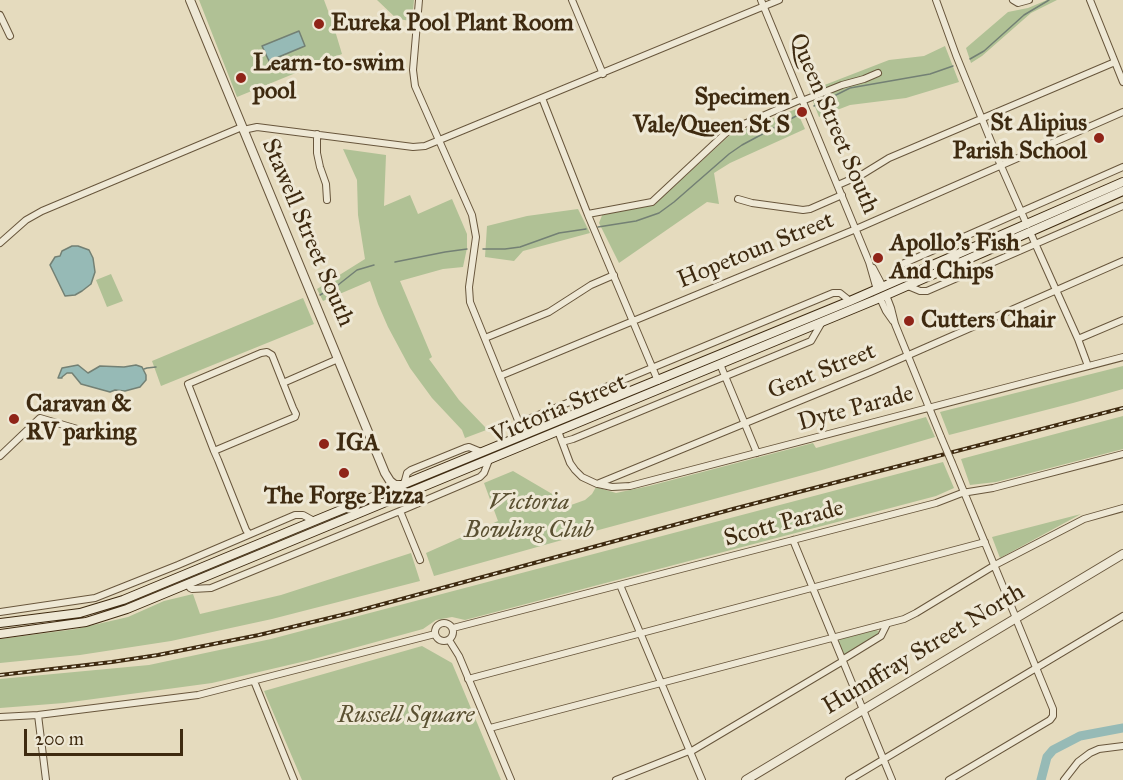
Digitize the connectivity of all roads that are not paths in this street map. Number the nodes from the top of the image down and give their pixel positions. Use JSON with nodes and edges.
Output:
{"nodes":[{"id":1,"x":190,"y":0,"type":"edge"},
{"id":2,"x":419,"y":0,"type":"edge"},
{"id":3,"x":572,"y":0,"type":"edge"},
{"id":4,"x":779,"y":0,"type":"edge"},
{"id":5,"x":936,"y":0,"type":"edge"},
{"id":6,"x":1029,"y":0,"type":"edge"},
{"id":7,"x":1090,"y":0,"type":"edge"},
{"id":8,"x":1014,"y":1,"type":"edge"},
{"id":9,"x":762,"y":3,"type":"edge"},
{"id":10,"x":0,"y":15,"type":"edge"},
{"id":11,"x":10,"y":36,"type":"dead end"},
{"id":12,"x":1115,"y":62,"type":"junction"},
{"id":13,"x":878,"y":73,"type":"dead end"},
{"id":14,"x":603,"y":74,"type":"junction"},
{"id":15,"x":1123,"y":82,"type":"edge"},
{"id":16,"x":542,"y":98,"type":"junction"},
{"id":17,"x":802,"y":100,"type":"junction"},
{"id":18,"x":1123,"y":112,"type":"edge"},
{"id":19,"x":982,"y":119,"type":"junction"},
{"id":20,"x":242,"y":128,"type":"junction"},
{"id":21,"x":317,"y":134,"type":"junction"},
{"id":22,"x":439,"y":141,"type":"junction"},
{"id":23,"x":1001,"y":166,"type":"junction"},
{"id":24,"x":1123,"y":167,"type":"edge"},
{"id":25,"x":1123,"y":182,"type":"edge"},
{"id":26,"x":838,"y":185,"type":"junction"},
{"id":27,"x":1123,"y":191,"type":"edge"},
{"id":28,"x":842,"y":195,"type":"junction"},
{"id":29,"x":738,"y":199,"type":"dead end"},
{"id":30,"x":327,"y":200,"type":"dead end"},
{"id":31,"x":1123,"y":206,"type":"edge"},
{"id":32,"x":1021,"y":212,"type":"junction"},
{"id":33,"x":588,"y":214,"type":"junction"},
{"id":34,"x":856,"y":229,"type":"junction"},
{"id":35,"x":1028,"y":229,"type":"junction"},
{"id":36,"x":0,"y":243,"type":"edge"},
{"id":37,"x":1035,"y":244,"type":"junction"},
{"id":38,"x":1123,"y":261,"type":"edge"},
{"id":39,"x":614,"y":275,"type":"junction"},
{"id":40,"x":892,"y":283,"type":"junction"},
{"id":41,"x":908,"y":286,"type":"junction"},
{"id":42,"x":1055,"y":291,"type":"junction"},
{"id":43,"x":882,"y":292,"type":"junction"},
{"id":44,"x":850,"y":301,"type":"junction"},
{"id":45,"x":1123,"y":320,"type":"edge"},
{"id":46,"x":633,"y":321,"type":"junction"},
{"id":47,"x":823,"y":322,"type":"junction"},
{"id":48,"x":484,"y":338,"type":"junction"},
{"id":49,"x":1078,"y":339,"type":"junction"},
{"id":50,"x":908,"y":356,"type":"junction"},
{"id":51,"x":1123,"y":357,"type":"edge"},
{"id":52,"x":338,"y":359,"type":"junction"},
{"id":53,"x":720,"y":364,"type":"junction"},
{"id":54,"x":1088,"y":366,"type":"junction"},
{"id":55,"x":653,"y":367,"type":"junction"},
{"id":56,"x":500,"y":376,"type":"junction"},
{"id":57,"x":726,"y":376,"type":"junction"},
{"id":58,"x":658,"y":381,"type":"junction"},
{"id":59,"x":283,"y":383,"type":"junction"},
{"id":60,"x":929,"y":408,"type":"junction"},
{"id":61,"x":519,"y":423,"type":"junction"},
{"id":62,"x":745,"y":423,"type":"junction"},
{"id":63,"x":558,"y":431,"type":"junction"},
{"id":64,"x":91,"y":434,"type":"dead end"},
{"id":65,"x":526,"y":439,"type":"junction"},
{"id":66,"x":562,"y":442,"type":"junction"},
{"id":67,"x":515,"y":444,"type":"junction"},
{"id":68,"x":374,"y":447,"type":"junction"},
{"id":69,"x":214,"y":451,"type":"junction"},
{"id":70,"x":757,"y":453,"type":"junction"},
{"id":71,"x":1123,"y":454,"type":"edge"},
{"id":72,"x":0,"y":456,"type":"edge"},
{"id":73,"x":489,"y":460,"type":"junction"},
{"id":74,"x":597,"y":484,"type":"junction"},
{"id":75,"x":402,"y":485,"type":"junction"},
{"id":76,"x":389,"y":490,"type":"junction"},
{"id":77,"x":964,"y":493,"type":"junction"},
{"id":78,"x":401,"y":496,"type":"junction"},
{"id":79,"x":1123,"y":508,"type":"edge"},
{"id":80,"x":400,"y":511,"type":"junction"},
{"id":81,"x":314,"y":520,"type":"junction"},
{"id":82,"x":249,"y":534,"type":"junction"},
{"id":83,"x":793,"y":540,"type":"junction"},
{"id":84,"x":985,"y":542,"type":"junction"},
{"id":85,"x":1123,"y":554,"type":"edge"},
{"id":86,"x":420,"y":560,"type":"dead end"},
{"id":87,"x":178,"y":565,"type":"junction"},
{"id":88,"x":995,"y":566,"type":"junction"},
{"id":89,"x":183,"y":575,"type":"junction"},
{"id":90,"x":188,"y":585,"type":"junction"},
{"id":91,"x":620,"y":585,"type":"junction"},
{"id":92,"x":813,"y":588,"type":"junction"},
{"id":93,"x":0,"y":612,"type":"edge"},
{"id":94,"x":1123,"y":616,"type":"edge"},
{"id":95,"x":1016,"y":618,"type":"junction"},
{"id":96,"x":0,"y":623,"type":"edge"},
{"id":97,"x":887,"y":624,"type":"junction"},
{"id":98,"x":453,"y":628,"type":"junction"},
{"id":99,"x":641,"y":633,"type":"junction"},
{"id":100,"x":0,"y":634,"type":"edge"},
{"id":101,"x":435,"y":634,"type":"junction"},
{"id":102,"x":833,"y":638,"type":"junction"},
{"id":103,"x":449,"y":640,"type":"junction"},
{"id":104,"x":842,"y":661,"type":"junction"},
{"id":105,"x":1036,"y":668,"type":"junction"},
{"id":106,"x":468,"y":679,"type":"junction"},
{"id":107,"x":254,"y":681,"type":"junction"},
{"id":108,"x":662,"y":683,"type":"junction"},
{"id":109,"x":863,"y":710,"type":"junction"},
{"id":110,"x":38,"y":715,"type":"junction"},
{"id":111,"x":0,"y":717,"type":"edge"},
{"id":112,"x":490,"y":728,"type":"junction"},
{"id":113,"x":1123,"y":746,"type":"edge"},
{"id":114,"x":690,"y":751,"type":"junction"},
{"id":115,"x":883,"y":759,"type":"junction"},
{"id":116,"x":45,"y":780,"type":"edge"},
{"id":117,"x":294,"y":780,"type":"edge"},
{"id":118,"x":511,"y":780,"type":"edge"},
{"id":119,"x":616,"y":780,"type":"edge"},
{"id":120,"x":702,"y":780,"type":"edge"},
{"id":121,"x":746,"y":780,"type":"edge"},
{"id":122,"x":849,"y":780,"type":"edge"},
{"id":123,"x":892,"y":780,"type":"edge"},
{"id":124,"x":949,"y":780,"type":"edge"},
{"id":125,"x":1065,"y":780,"type":"edge"}],
"edges":[{"from":1,"to":20,"type":"street","name":"Stawell Street South"},
{"from":2,"to":22,"type":"street"},
{"from":3,"to":14,"type":"street"},
{"from":4,"to":9,"type":"street"},
{"from":5,"to":19,"type":"street"},
{"from":6,"to":8,"type":"street"},
{"from":7,"to":12,"type":"street"},
{"from":9,"to":14,"type":"street"},
{"from":9,"to":17,"type":"street","name":"Queen Street South"},
{"from":10,"to":11,"type":"street"},
{"from":12,"to":15,"type":"street"},
{"from":12,"to":19,"type":"street"},
{"from":13,"to":17,"type":"street"},
{"from":14,"to":16,"type":"street"},
{"from":16,"to":22,"type":"street"},
{"from":16,"to":33,"type":"street"},
{"from":17,"to":26,"type":"street","name":"Queen Street South"},
{"from":17,"to":33,"type":"street"},
{"from":18,"to":23,"type":"street","name":"Hopetoun Street"},
{"from":19,"to":23,"type":"street"},
{"from":19,"to":26,"type":"street"},
{"from":20,"to":21,"type":"street"},
{"from":20,"to":36,"type":"street"},
{"from":20,"to":52,"type":"street","name":"Stawell Street South"},
{"from":21,"to":22,"type":"street"},
{"from":21,"to":30,"type":"street"},
{"from":22,"to":48,"type":"street"},
{"from":23,"to":32,"type":"street"},
{"from":23,"to":34,"type":"street","name":"Hopetoun Street"},
{"from":24,"to":32,"type":"street"},
{"from":25,"to":35,"type":"main road","name":"Victoria Street"},
{"from":26,"to":28,"type":"street","name":"Queen Street South"},
{"from":27,"to":35,"type":"main road","name":"Victoria Street"},
{"from":28,"to":29,"type":"street"},
{"from":28,"to":34,"type":"street","name":"Queen Street South"},
{"from":31,"to":37,"type":"street"},
{"from":32,"to":35,"type":"street"},
{"from":32,"to":40,"type":"street"},
{"from":33,"to":39,"type":"street"},
{"from":34,"to":43,"type":"street","name":"Queen Street South"},
{"from":34,"to":46,"type":"street","name":"Hopetoun Street"},
{"from":35,"to":37,"type":"street"},
{"from":35,"to":40,"type":"main road","name":"Victoria Street"},
{"from":35,"to":41,"type":"main road","name":"Victoria Street"},
{"from":37,"to":41,"type":"street"},
{"from":37,"to":42,"type":"street"},
{"from":38,"to":42,"type":"street","name":"Gent Street"},
{"from":39,"to":46,"type":"street"},
{"from":39,"to":48,"type":"street"},
{"from":40,"to":43,"type":"main road","name":"Victoria Street"},
{"from":41,"to":43,"type":"main road","name":"Victoria Street"},
{"from":42,"to":49,"type":"street"},
{"from":42,"to":50,"type":"street","name":"Gent Street"},
{"from":43,"to":44,"type":"main road","name":"Victoria Street"},
{"from":43,"to":47,"type":"main road","name":"Victoria Street"},
{"from":43,"to":50,"type":"street","name":"Queen Street South"},
{"from":44,"to":55,"type":"street"},
{"from":44,"to":58,"type":"main road","name":"Victoria Street"},
{"from":45,"to":49,"type":"street"},
{"from":46,"to":55,"type":"street"},
{"from":46,"to":56,"type":"street","name":"Hopetoun Street"},
{"from":47,"to":53,"type":"main road","name":"Victoria Street"},
{"from":47,"to":57,"type":"street"},
{"from":48,"to":56,"type":"street"},
{"from":49,"to":54,"type":"street"},
{"from":50,"to":60,"type":"street","name":"Queen Street South"},
{"from":50,"to":62,"type":"street","name":"Gent Street"},
{"from":51,"to":54,"type":"street","name":"Dyte Parade"},
{"from":52,"to":59,"type":"street"},
{"from":52,"to":68,"type":"street","name":"Stawell Street South"},
{"from":53,"to":57,"type":"street"},
{"from":53,"to":63,"type":"main road","name":"Victoria Street"},
{"from":54,"to":60,"type":"street","name":"Dyte Parade"},
{"from":55,"to":58,"type":"street"},
{"from":55,"to":61,"type":"street"},
{"from":56,"to":61,"type":"street"},
{"from":57,"to":62,"type":"street"},
{"from":57,"to":66,"type":"street"},
{"from":58,"to":65,"type":"main road","name":"Victoria Street"},
{"from":59,"to":69,"type":"street"},
{"from":59,"to":69,"type":"street"},
{"from":60,"to":70,"type":"street","name":"Dyte Parade"},
{"from":60,"to":77,"type":"street","name":"Queen Street South","bridge":true},
{"from":61,"to":65,"type":"street"},
{"from":62,"to":70,"type":"street"},
{"from":62,"to":74,"type":"street","name":"Gent Street"},
{"from":63,"to":65,"type":"main road","name":"Victoria Street"},
{"from":63,"to":66,"type":"street"},
{"from":64,"to":72,"type":"street"},
{"from":65,"to":67,"type":"main road","name":"Victoria Street"},
{"from":66,"to":74,"type":"street"},
{"from":67,"to":73,"type":"main road","name":"Victoria Street"},
{"from":67,"to":75,"type":"main road","name":"Victoria Street"},
{"from":68,"to":75,"type":"street","name":"Stawell Street South"},
{"from":68,"to":76,"type":"street","name":"Stawell Street South"},
{"from":69,"to":82,"type":"street"},
{"from":70,"to":74,"type":"street","name":"Dyte Parade"},
{"from":71,"to":77,"type":"street","name":"Scott Parade"},
{"from":73,"to":78,"type":"main road","name":"Victoria Street"},
{"from":73,"to":80,"type":"street"},
{"from":75,"to":76,"type":"main road","name":"Victoria Street"},
{"from":76,"to":78,"type":"main road"},
{"from":76,"to":81,"type":"main road","name":"Victoria Street"},
{"from":77,"to":83,"type":"street","name":"Scott Parade"},
{"from":77,"to":84,"type":"street","name":"Queen Street South"},
{"from":78,"to":90,"type":"main road","name":"Victoria Street"},
{"from":79,"to":88,"type":"street"},
{"from":80,"to":86,"type":"street"},
{"from":80,"to":90,"type":"street"},
{"from":81,"to":82,"type":"street"},
{"from":81,"to":89,"type":"main road","name":"Victoria Street"},
{"from":82,"to":87,"type":"street"},
{"from":83,"to":91,"type":"street","name":"Scott Parade"},
{"from":83,"to":92,"type":"street"},
{"from":84,"to":88,"type":"street","name":"Queen Street South"},
{"from":84,"to":92,"type":"street"},
{"from":85,"to":95,"type":"street","name":"Humffray Street North"},
{"from":87,"to":89,"type":"street"},
{"from":87,"to":93,"type":"street"},
{"from":88,"to":95,"type":"street","name":"Queen Street South"},
{"from":88,"to":97,"type":"street"},
{"from":89,"to":90,"type":"main road"},
{"from":89,"to":96,"type":"main road","name":"Victoria Street"},
{"from":90,"to":100,"type":"main road","name":"Victoria Street"},
{"from":91,"to":98,"type":"street","name":"Scott Parade"},
{"from":91,"to":99,"type":"street"},
{"from":92,"to":99,"type":"street"},
{"from":92,"to":102,"type":"street"},
{"from":94,"to":105,"type":"street"},
{"from":95,"to":105,"type":"street","name":"Queen Street South"},
{"from":95,"to":109,"type":"street","name":"Humffray Street North"},
{"from":97,"to":102,"type":"street"},
{"from":97,"to":104,"type":"street"},
{"from":98,"to":101,"type":"street"},
{"from":98,"to":103,"type":"street"},
{"from":99,"to":106,"type":"street"},
{"from":99,"to":108,"type":"street"},
{"from":101,"to":103,"type":"street"},
{"from":101,"to":107,"type":"street"},
{"from":102,"to":104,"type":"street"},
{"from":102,"to":108,"type":"street"},
{"from":103,"to":106,"type":"street"},
{"from":104,"to":109,"type":"street"},
{"from":104,"to":114,"type":"street"},
{"from":105,"to":115,"type":"street"},
{"from":105,"to":124,"type":"street","name":"Queen Street South"},
{"from":106,"to":112,"type":"street"},
{"from":107,"to":110,"type":"street"},
{"from":107,"to":117,"type":"street"},
{"from":108,"to":112,"type":"street"},
{"from":108,"to":114,"type":"street"},
{"from":109,"to":115,"type":"street"},
{"from":109,"to":121,"type":"street","name":"Humffray Street North"},
{"from":110,"to":111,"type":"street"},
{"from":110,"to":116,"type":"street"},
{"from":112,"to":118,"type":"street"},
{"from":113,"to":125,"type":"street"},
{"from":114,"to":119,"type":"street"},
{"from":114,"to":120,"type":"street"},
{"from":115,"to":122,"type":"street"},
{"from":115,"to":123,"type":"street"}]}
